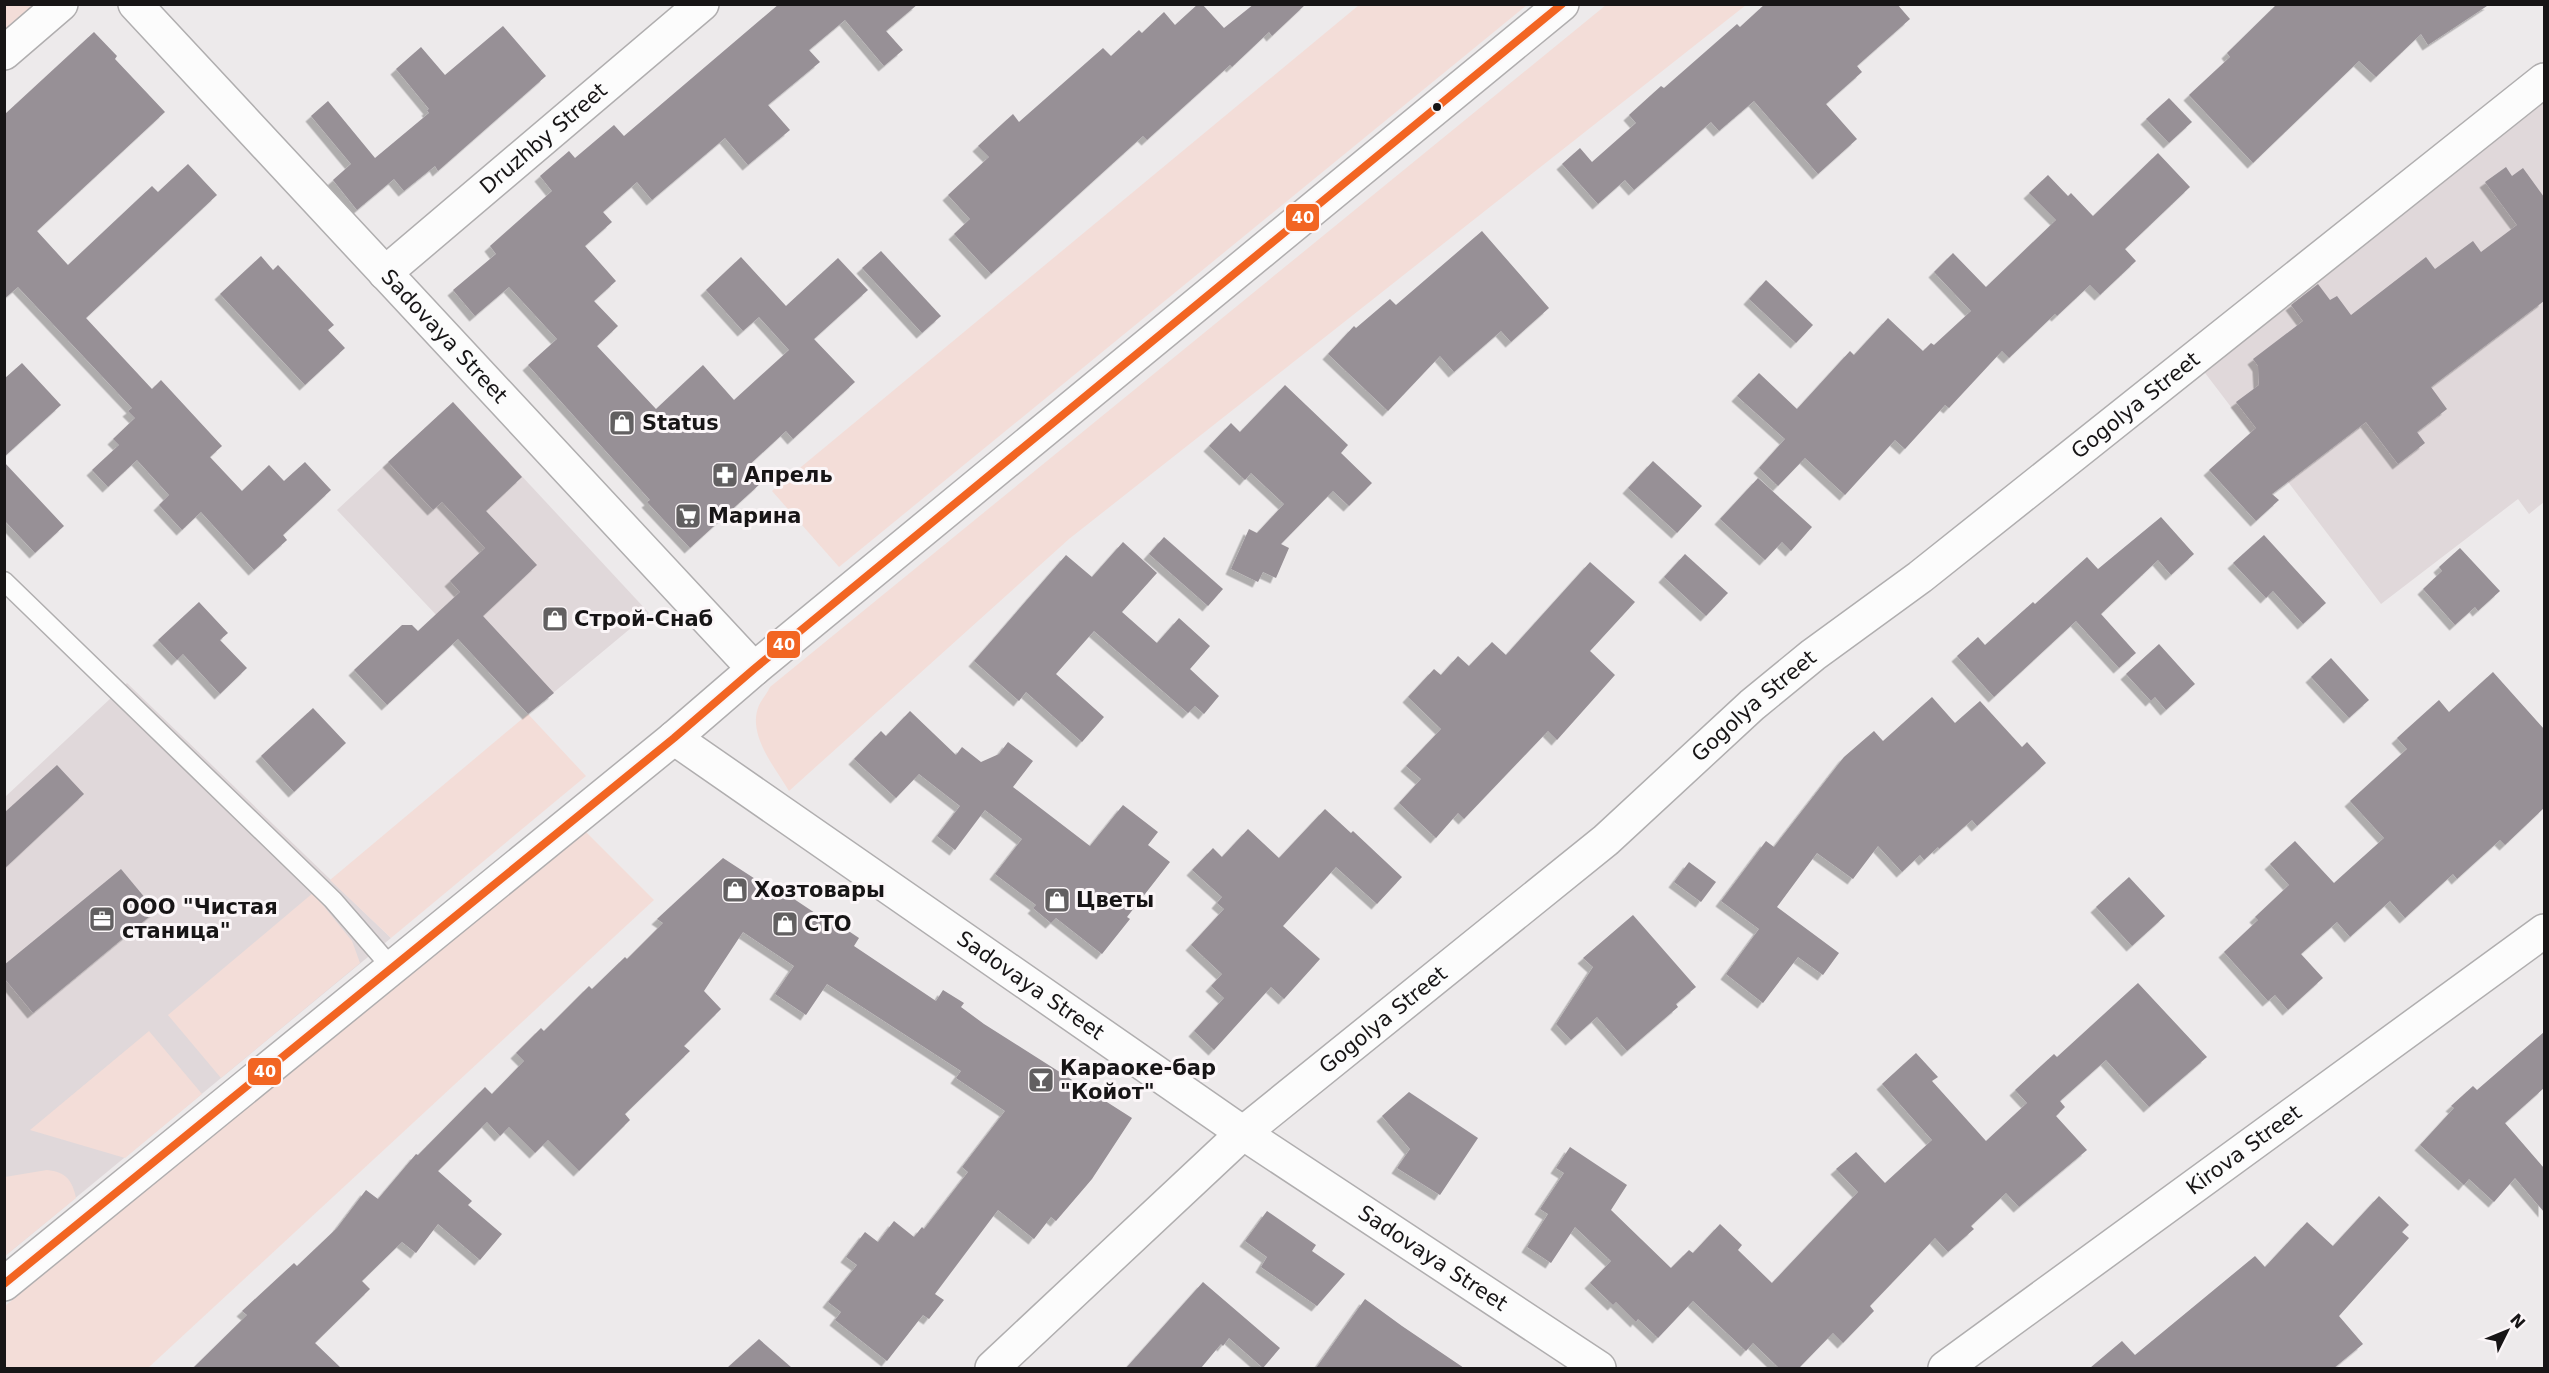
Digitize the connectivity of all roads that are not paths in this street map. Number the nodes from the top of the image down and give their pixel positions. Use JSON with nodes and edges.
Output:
{"nodes":[{"id":1,"x":61,"y":4,"type":"edge"},
{"id":2,"x":135,"y":4,"type":"edge"},
{"id":3,"x":702,"y":4,"type":"edge"},
{"id":4,"x":1562,"y":4,"type":"edge"},
{"id":5,"x":4,"y":54,"type":"edge"},
{"id":6,"x":2544,"y":80,"type":"edge"},
{"id":7,"x":385,"y":273,"type":"junction"},
{"id":8,"x":4,"y":581,"type":"edge"},
{"id":9,"x":754,"y":669,"type":"junction"},
{"id":10,"x":674,"y":738,"type":"junction"},
{"id":11,"x":2544,"y":931,"type":"edge"},
{"id":12,"x":392,"y":968,"type":"junction"},
{"id":13,"x":1243,"y":1133,"type":"junction"},
{"id":14,"x":4,"y":1284,"type":"edge"},
{"id":15,"x":992,"y":1368,"type":"edge"},
{"id":16,"x":1599,"y":1368,"type":"edge"},
{"id":17,"x":1945,"y":1368,"type":"edge"}],
"edges":[{"from":1,"to":5,"type":"street"},
{"from":2,"to":7,"type":"street","name":"Sadovaya Street"},
{"from":3,"to":7,"type":"street","name":"Druzhby Street"},
{"from":4,"to":9,"type":"street"},
{"from":6,"to":13,"type":"street","name":"Gogolya Street"},
{"from":7,"to":9,"type":"street","name":"Sadovaya Street"},
{"from":8,"to":12,"type":"lane"},
{"from":9,"to":10,"type":"street"},
{"from":10,"to":12,"type":"street"},
{"from":10,"to":13,"type":"street","name":"Sadovaya Street"},
{"from":11,"to":17,"type":"street","name":"Kirova Street"},
{"from":12,"to":14,"type":"street"},
{"from":13,"to":15,"type":"street","name":"Gogolya Street"},
{"from":13,"to":16,"type":"street","name":"Sadovaya Street"}]}
